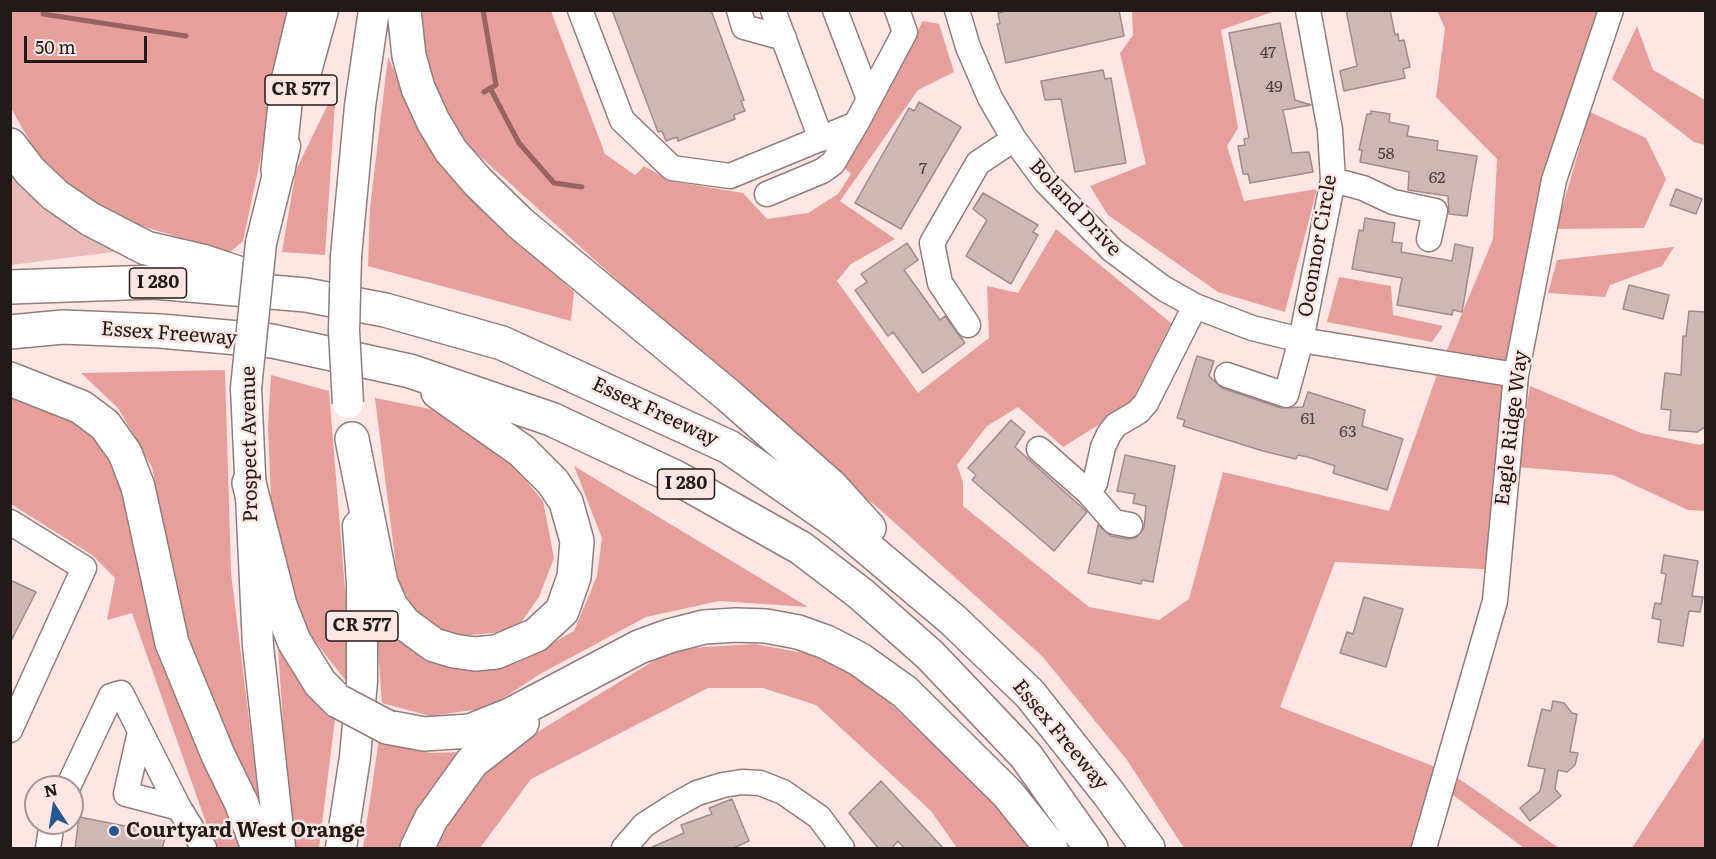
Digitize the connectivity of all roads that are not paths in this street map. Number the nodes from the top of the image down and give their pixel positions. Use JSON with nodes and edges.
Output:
{"nodes":[{"id":1,"x":305,"y":10,"type":"edge"},
{"id":2,"x":323,"y":10,"type":"edge"},
{"id":3,"x":374,"y":10,"type":"edge"},
{"id":4,"x":404,"y":10,"type":"edge"},
{"id":5,"x":580,"y":10,"type":"edge"},
{"id":6,"x":739,"y":10,"type":"edge"},
{"id":7,"x":773,"y":10,"type":"edge"},
{"id":8,"x":835,"y":10,"type":"edge"},
{"id":9,"x":897,"y":10,"type":"edge"},
{"id":10,"x":957,"y":10,"type":"edge"},
{"id":11,"x":1308,"y":10,"type":"edge"},
{"id":12,"x":1611,"y":10,"type":"edge"},
{"id":13,"x":784,"y":39,"type":"junction"},
{"id":14,"x":869,"y":99,"type":"junction"},
{"id":15,"x":856,"y":124,"type":"junction"},
{"id":16,"x":821,"y":139,"type":"junction"},
{"id":17,"x":1014,"y":139,"type":"junction"},
{"id":18,"x":10,"y":145,"type":"edge"},
{"id":19,"x":278,"y":170,"type":"junction"},
{"id":20,"x":1333,"y":180,"type":"junction"},
{"id":21,"x":767,"y":194,"type":"dead end"},
{"id":22,"x":1429,"y":238,"type":"dead end"},
{"id":23,"x":10,"y":287,"type":"edge"},
{"id":24,"x":306,"y":295,"type":"junction"},
{"id":25,"x":1195,"y":306,"type":"junction"},
{"id":26,"x":968,"y":325,"type":"dead end"},
{"id":27,"x":10,"y":332,"type":"edge"},
{"id":28,"x":1300,"y":340,"type":"junction"},
{"id":29,"x":410,"y":371,"type":"junction"},
{"id":30,"x":1227,"y":375,"type":"dead end"},
{"id":31,"x":1516,"y":375,"type":"junction"},
{"id":32,"x":10,"y":379,"type":"edge"},
{"id":33,"x":352,"y":439,"type":"junction"},
{"id":34,"x":1039,"y":449,"type":"dead end"},
{"id":35,"x":249,"y":483,"type":"junction"},
{"id":36,"x":1088,"y":492,"type":"junction"},
{"id":37,"x":10,"y":522,"type":"edge"},
{"id":38,"x":1130,"y":525,"type":"dead end"},
{"id":39,"x":953,"y":620,"type":"junction"},
{"id":40,"x":588,"y":675,"type":"junction"},
{"id":41,"x":10,"y":730,"type":"edge"},
{"id":42,"x":140,"y":732,"type":"junction"},
{"id":43,"x":74,"y":775,"type":"edge"},
{"id":44,"x":179,"y":808,"type":"junction"},
{"id":45,"x":204,"y":849,"type":"edge"},
{"id":46,"x":258,"y":849,"type":"edge"},
{"id":47,"x":280,"y":849,"type":"edge"},
{"id":48,"x":341,"y":849,"type":"edge"},
{"id":49,"x":417,"y":849,"type":"edge"},
{"id":50,"x":624,"y":849,"type":"edge"},
{"id":51,"x":842,"y":849,"type":"edge"},
{"id":52,"x":1051,"y":849,"type":"edge"},
{"id":53,"x":1091,"y":849,"type":"edge"},
{"id":54,"x":1148,"y":849,"type":"edge"},
{"id":55,"x":1424,"y":849,"type":"edge"}],
"edges":[{"from":1,"to":19,"type":"highway"},
{"from":2,"to":19,"type":"main road","name":"Prospect Avenue","number":"CR 577"},
{"from":3,"to":33,"type":"main road","number":"CR 577","bridge":true},
{"from":4,"to":39,"type":"highway"},
{"from":5,"to":16,"type":"street"},
{"from":6,"to":13,"type":"street"},
{"from":7,"to":13,"type":"street"},
{"from":8,"to":14,"type":"street"},
{"from":9,"to":14,"type":"street"},
{"from":10,"to":17,"type":"street","name":"Boland Drive"},
{"from":11,"to":20,"type":"street","name":"Oconnor Circle"},
{"from":12,"to":31,"type":"street","name":"Eagle Ridge Way"},
{"from":13,"to":16,"type":"street"},
{"from":14,"to":15,"type":"street"},
{"from":15,"to":16,"type":"street"},
{"from":15,"to":21,"type":"street"},
{"from":17,"to":25,"type":"street","name":"Boland Drive"},
{"from":17,"to":26,"type":"street"},
{"from":18,"to":24,"type":"highway"},
{"from":19,"to":35,"type":"main road","name":"Prospect Avenue","number":"CR 577","bridge":true},
{"from":20,"to":22,"type":"street"},
{"from":20,"to":28,"type":"street","name":"Oconnor Circle"},
{"from":23,"to":24,"type":"highway","name":"Essex Freeway","number":"I 280"},
{"from":24,"to":39,"type":"highway","name":"Essex Freeway","number":"I 280"},
{"from":25,"to":28,"type":"street","name":"Boland Drive"},
{"from":25,"to":36,"type":"street"},
{"from":27,"to":29,"type":"highway","name":"Essex Freeway","number":"I 280"},
{"from":28,"to":30,"type":"street","name":"Oconnor Circle"},
{"from":28,"to":31,"type":"street","name":"Boland Drive"},
{"from":29,"to":33,"type":"highway"},
{"from":29,"to":53,"type":"highway","name":"Essex Freeway","number":"I 280"},
{"from":31,"to":55,"type":"street","name":"Eagle Ridge Way"},
{"from":32,"to":46,"type":"highway"},
{"from":33,"to":48,"type":"main road","number":"CR 577"},
{"from":34,"to":36,"type":"street"},
{"from":35,"to":40,"type":"highway","bridge":true},
{"from":35,"to":47,"type":"main road","name":"Prospect Avenue","number":"CR 577"},
{"from":36,"to":38,"type":"street"},
{"from":37,"to":41,"type":"street"},
{"from":39,"to":54,"type":"highway","name":"Essex Freeway","number":"I 280"},
{"from":40,"to":49,"type":"highway"},
{"from":40,"to":52,"type":"highway"},
{"from":42,"to":43,"type":"street"},
{"from":42,"to":44,"type":"street"},
{"from":42,"to":44,"type":"street"},
{"from":44,"to":45,"type":"street"},
{"from":50,"to":51,"type":"street"}]}
